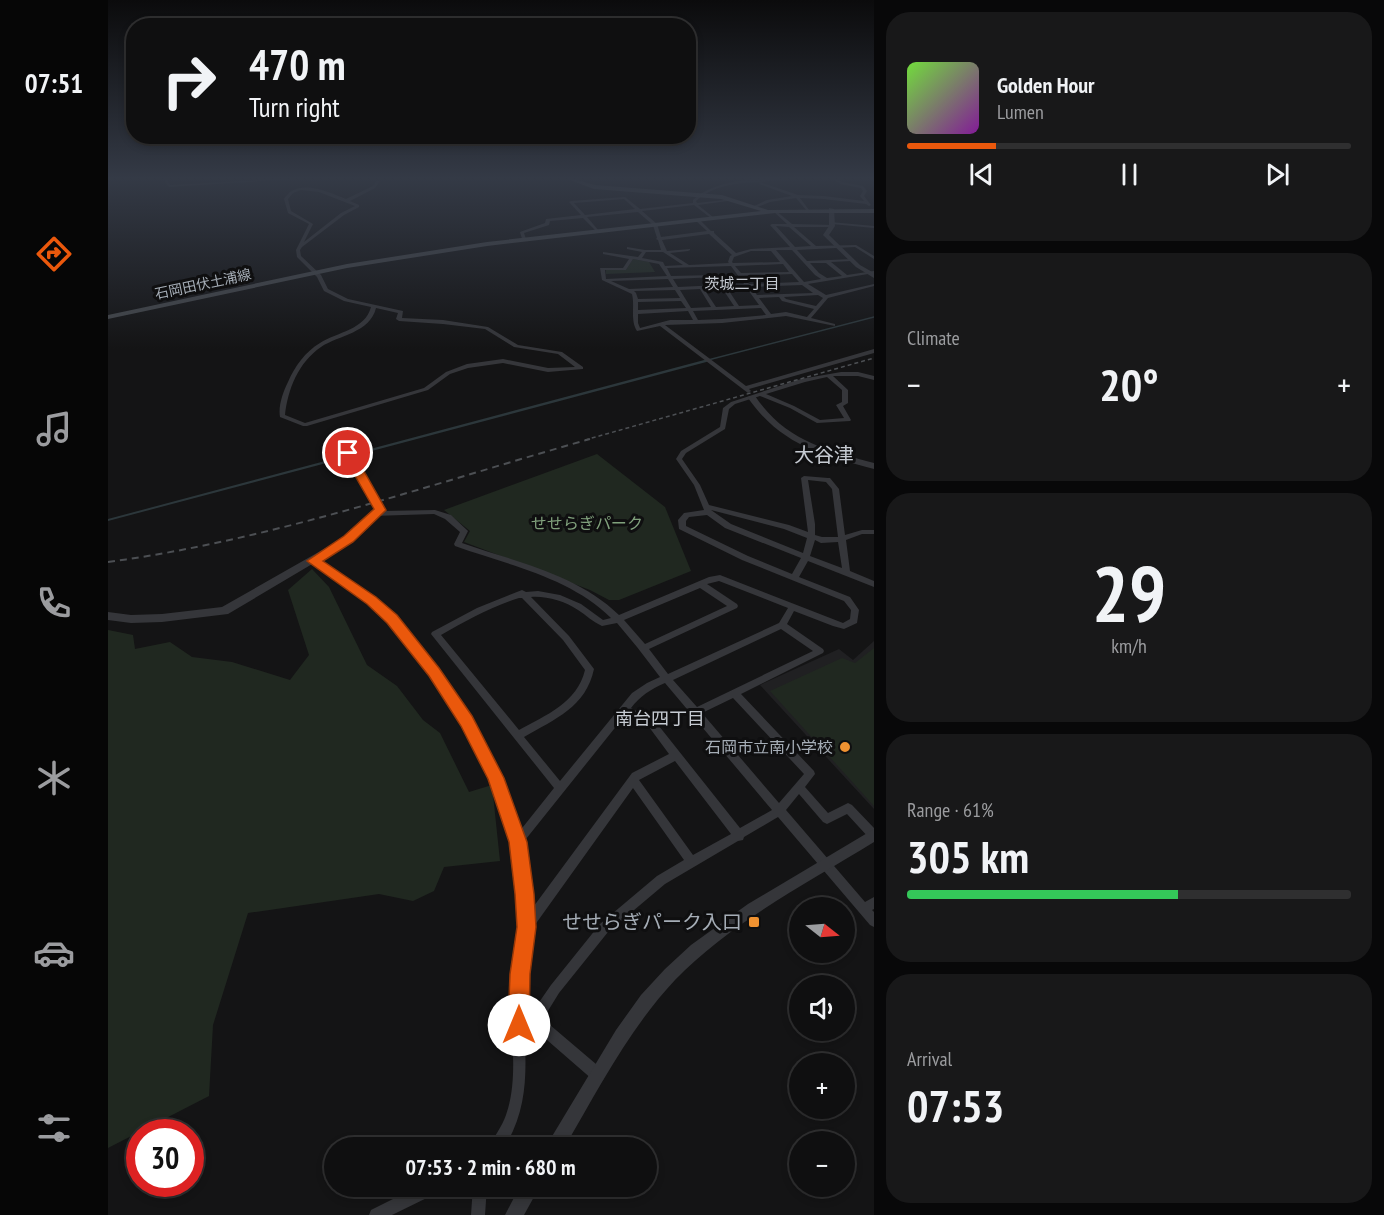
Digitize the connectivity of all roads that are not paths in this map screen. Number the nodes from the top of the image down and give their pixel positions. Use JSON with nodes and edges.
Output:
{"nodes":[{"id":1,"x":306,"y":236,"type":"edge"},
{"id":2,"x":318,"y":236,"type":"edge"},
{"id":3,"x":523,"y":236,"type":"edge"},
{"id":4,"x":554,"y":236,"type":"edge"},
{"id":5,"x":657,"y":236,"type":"edge"},
{"id":6,"x":683,"y":236,"type":"edge"},
{"id":7,"x":716,"y":236,"type":"edge"},
{"id":8,"x":782,"y":236,"type":"edge"},
{"id":9,"x":803,"y":236,"type":"edge"},
{"id":10,"x":827,"y":236,"type":"edge"},
{"id":11,"x":524,"y":239,"type":"junction"},
{"id":12,"x":658,"y":239,"type":"junction"},
{"id":13,"x":301,"y":246,"type":"junction"},
{"id":14,"x":837,"y":246,"type":"junction"},
{"id":15,"x":814,"y":247,"type":"junction"},
{"id":16,"x":629,"y":248,"type":"dead end"},
{"id":17,"x":793,"y":248,"type":"junction"},
{"id":18,"x":772,"y":249,"type":"junction"},
{"id":19,"x":688,"y":250,"type":"dead end"},
{"id":20,"x":751,"y":250,"type":"junction"},
{"id":21,"x":645,"y":251,"type":"junction"},
{"id":22,"x":666,"y":252,"type":"junction"},
{"id":23,"x":605,"y":253,"type":"dead end"},
{"id":24,"x":735,"y":255,"type":"junction"},
{"id":25,"x":632,"y":258,"type":"junction"},
{"id":26,"x":874,"y":258,"type":"edge"},
{"id":27,"x":639,"y":259,"type":"junction"},
{"id":28,"x":851,"y":260,"type":"junction"},
{"id":29,"x":827,"y":261,"type":"junction"},
{"id":30,"x":806,"y":262,"type":"junction"},
{"id":31,"x":784,"y":263,"type":"junction"},
{"id":32,"x":762,"y":264,"type":"junction"},
{"id":33,"x":732,"y":265,"type":"junction"},
{"id":34,"x":688,"y":266,"type":"junction"},
{"id":35,"x":709,"y":266,"type":"junction"},
{"id":36,"x":665,"y":267,"type":"junction"},
{"id":37,"x":314,"y":272,"type":"junction"},
{"id":38,"x":793,"y":273,"type":"junction"},
{"id":39,"x":872,"y":274,"type":"edge"},
{"id":40,"x":739,"y":275,"type":"junction"},
{"id":41,"x":716,"y":276,"type":"junction"},
{"id":42,"x":846,"y":277,"type":"junction"},
{"id":43,"x":671,"y":278,"type":"junction"},
{"id":44,"x":604,"y":280,"type":"junction"},
{"id":45,"x":826,"y":280,"type":"junction"},
{"id":46,"x":806,"y":283,"type":"junction"},
{"id":47,"x":747,"y":285,"type":"junction"},
{"id":48,"x":874,"y":285,"type":"edge"},
{"id":49,"x":723,"y":286,"type":"junction"},
{"id":50,"x":701,"y":287,"type":"junction"},
{"id":51,"x":677,"y":288,"type":"junction"},
{"id":52,"x":626,"y":290,"type":"junction"},
{"id":53,"x":818,"y":294,"type":"junction"},
{"id":54,"x":780,"y":296,"type":"junction"},
{"id":55,"x":755,"y":297,"type":"junction"},
{"id":56,"x":826,"y":297,"type":"junction"},
{"id":57,"x":683,"y":299,"type":"junction"},
{"id":58,"x":637,"y":301,"type":"junction"},
{"id":59,"x":374,"y":306,"type":"junction"},
{"id":60,"x":737,"y":306,"type":"junction"},
{"id":61,"x":762,"y":306,"type":"junction"},
{"id":62,"x":816,"y":308,"type":"junction"},
{"id":63,"x":715,"y":309,"type":"junction"},
{"id":64,"x":690,"y":310,"type":"junction"},
{"id":65,"x":637,"y":312,"type":"junction"},
{"id":66,"x":769,"y":315,"type":"junction"},
{"id":67,"x":108,"y":317,"type":"edge"},
{"id":68,"x":809,"y":318,"type":"junction"},
{"id":69,"x":697,"y":322,"type":"junction"},
{"id":70,"x":661,"y":324,"type":"junction"},
{"id":71,"x":833,"y":325,"type":"dead end"},
{"id":72,"x":874,"y":351,"type":"edge"},
{"id":73,"x":828,"y":375,"type":"junction"},
{"id":74,"x":874,"y":378,"type":"edge"},
{"id":75,"x":746,"y":388,"type":"junction"},
{"id":76,"x":762,"y":395,"type":"junction"},
{"id":77,"x":752,"y":398,"type":"junction"},
{"id":78,"x":349,"y":455,"type":"dead end"},
{"id":79,"x":874,"y":466,"type":"edge"},
{"id":80,"x":386,"y":503,"type":"dead end"},
{"id":81,"x":706,"y":509,"type":"junction"},
{"id":82,"x":378,"y":512,"type":"junction"},
{"id":83,"x":874,"y":532,"type":"edge"},
{"id":84,"x":812,"y":537,"type":"junction"},
{"id":85,"x":843,"y":538,"type":"junction"},
{"id":86,"x":806,"y":556,"type":"junction"},
{"id":87,"x":313,"y":561,"type":"junction"},
{"id":88,"x":846,"y":571,"type":"junction"},
{"id":89,"x":794,"y":578,"type":"junction"},
{"id":90,"x":700,"y":584,"type":"junction"},
{"id":91,"x":874,"y":584,"type":"edge"},
{"id":92,"x":522,"y":593,"type":"junction"},
{"id":93,"x":792,"y":606,"type":"junction"},
{"id":94,"x":108,"y":616,"type":"edge"},
{"id":95,"x":616,"y":620,"type":"junction"},
{"id":96,"x":782,"y":625,"type":"junction"},
{"id":97,"x":644,"y":648,"type":"junction"},
{"id":98,"x":666,"y":678,"type":"junction"},
{"id":99,"x":734,"y":693,"type":"junction"},
{"id":100,"x":626,"y":710,"type":"junction"},
{"id":101,"x":696,"y":712,"type":"junction"},
{"id":102,"x":519,"y":735,"type":"junction"},
{"id":103,"x":676,"y":755,"type":"junction"},
{"id":104,"x":633,"y":780,"type":"junction"},
{"id":105,"x":799,"y":787,"type":"junction"},
{"id":106,"x":560,"y":788,"type":"junction"},
{"id":107,"x":779,"y":811,"type":"junction"},
{"id":108,"x":874,"y":835,"type":"edge"},
{"id":109,"x":739,"y":836,"type":"junction"},
{"id":110,"x":518,"y":842,"type":"junction"},
{"id":111,"x":692,"y":862,"type":"junction"},
{"id":112,"x":826,"y":865,"type":"junction"},
{"id":113,"x":869,"y":906,"type":"edge"},
{"id":114,"x":874,"y":921,"type":"edge"},
{"id":115,"x":526,"y":927,"type":"junction"},
{"id":116,"x":518,"y":1006,"type":"junction"},
{"id":117,"x":534,"y":1021,"type":"junction"},
{"id":118,"x":598,"y":1075,"type":"junction"},
{"id":119,"x":502,"y":1137,"type":"edge"},
{"id":120,"x":561,"y":1137,"type":"edge"},
{"id":121,"x":413,"y":1197,"type":"edge"},
{"id":122,"x":479,"y":1197,"type":"edge"},
{"id":123,"x":525,"y":1197,"type":"edge"},
{"id":124,"x":376,"y":1215,"type":"edge"},
{"id":125,"x":478,"y":1215,"type":"edge"},
{"id":126,"x":514,"y":1215,"type":"edge"}],
"edges":[{"from":1,"to":13,"type":"street"},
{"from":2,"to":13,"type":"street"},
{"from":3,"to":11,"type":"street"},
{"from":4,"to":11,"type":"main road","name":"石岡田伏土浦線"},
{"from":5,"to":12,"type":"street"},
{"from":6,"to":12,"type":"street"},
{"from":7,"to":24,"type":"street"},
{"from":8,"to":17,"type":"street"},
{"from":9,"to":15,"type":"street"},
{"from":10,"to":14,"type":"street"},
{"from":11,"to":37,"type":"main road","name":"石岡田伏土浦線"},
{"from":12,"to":22,"type":"street"},
{"from":13,"to":37,"type":"street"},
{"from":14,"to":15,"type":"street"},
{"from":14,"to":26,"type":"street"},
{"from":14,"to":28,"type":"street"},
{"from":15,"to":17,"type":"street"},
{"from":16,"to":21,"type":"street"},
{"from":17,"to":18,"type":"street"},
{"from":17,"to":30,"type":"street"},
{"from":18,"to":20,"type":"street"},
{"from":18,"to":31,"type":"street"},
{"from":19,"to":22,"type":"street"},
{"from":20,"to":24,"type":"street"},
{"from":20,"to":32,"type":"street"},
{"from":21,"to":22,"type":"street"},
{"from":21,"to":27,"type":"street"},
{"from":22,"to":34,"type":"street"},
{"from":23,"to":25,"type":"street"},
{"from":24,"to":33,"type":"street"},
{"from":25,"to":27,"type":"street"},
{"from":25,"to":44,"type":"street"},
{"from":27,"to":36,"type":"street"},
{"from":28,"to":29,"type":"street"},
{"from":28,"to":39,"type":"street"},
{"from":29,"to":30,"type":"street"},
{"from":29,"to":42,"type":"street"},
{"from":30,"to":45,"type":"street"},
{"from":31,"to":32,"type":"street"},
{"from":31,"to":38,"type":"street"},
{"from":32,"to":33,"type":"street"},
{"from":33,"to":35,"type":"street"},
{"from":33,"to":40,"type":"street"},
{"from":34,"to":35,"type":"street"},
{"from":34,"to":36,"type":"street"},
{"from":35,"to":41,"type":"street"},
{"from":36,"to":43,"type":"street"},
{"from":37,"to":59,"type":"street"},
{"from":37,"to":67,"type":"main road","name":"石岡田伏土浦線"},
{"from":38,"to":40,"type":"street"},
{"from":38,"to":46,"type":"street"},
{"from":39,"to":42,"type":"street"},
{"from":40,"to":47,"type":"street"},
{"from":41,"to":43,"type":"street"},
{"from":41,"to":49,"type":"street"},
{"from":42,"to":45,"type":"street"},
{"from":43,"to":44,"type":"street"},
{"from":43,"to":51,"type":"street"},
{"from":44,"to":52,"type":"street"},
{"from":45,"to":46,"type":"street"},
{"from":46,"to":47,"type":"street"},
{"from":46,"to":53,"type":"street"},
{"from":47,"to":49,"type":"street"},
{"from":47,"to":55,"type":"street"},
{"from":48,"to":56,"type":"street"},
{"from":49,"to":50,"type":"street"},
{"from":49,"to":60,"type":"street"},
{"from":50,"to":51,"type":"street"},
{"from":50,"to":63,"type":"street"},
{"from":51,"to":52,"type":"street"},
{"from":51,"to":57,"type":"street"},
{"from":52,"to":58,"type":"street"},
{"from":53,"to":54,"type":"street"},
{"from":53,"to":56,"type":"street"},
{"from":54,"to":55,"type":"street"},
{"from":54,"to":62,"type":"street"},
{"from":55,"to":61,"type":"street"},
{"from":56,"to":62,"type":"street"},
{"from":57,"to":58,"type":"street"},
{"from":57,"to":64,"type":"street"},
{"from":58,"to":65,"type":"street"},
{"from":59,"to":59,"type":"street"},
{"from":60,"to":61,"type":"street"},
{"from":60,"to":63,"type":"street"},
{"from":61,"to":66,"type":"street"},
{"from":62,"to":68,"type":"street"},
{"from":63,"to":64,"type":"street"},
{"from":64,"to":65,"type":"street"},
{"from":64,"to":69,"type":"street"},
{"from":65,"to":70,"type":"street"},
{"from":66,"to":68,"type":"street"},
{"from":66,"to":69,"type":"street"},
{"from":68,"to":71,"type":"street"},
{"from":69,"to":70,"type":"street"},
{"from":70,"to":75,"type":"street"},
{"from":72,"to":75,"type":"street"},
{"from":73,"to":74,"type":"street"},
{"from":73,"to":76,"type":"street"},
{"from":73,"to":76,"type":"street"},
{"from":75,"to":77,"type":"street"},
{"from":76,"to":77,"type":"street"},
{"from":77,"to":79,"type":"street"},
{"from":77,"to":81,"type":"street"},
{"from":78,"to":82,"type":"street"},
{"from":80,"to":82,"type":"street"},
{"from":81,"to":84,"type":"street"},
{"from":81,"to":86,"type":"street"},
{"from":81,"to":89,"type":"street"},
{"from":82,"to":87,"type":"street"},
{"from":82,"to":95,"type":"street"},
{"from":83,"to":85,"type":"street"},
{"from":84,"to":85,"type":"street"},
{"from":84,"to":85,"type":"street"},
{"from":84,"to":86,"type":"street"},
{"from":85,"to":88,"type":"street"},
{"from":86,"to":88,"type":"street"},
{"from":86,"to":89,"type":"street"},
{"from":87,"to":94,"type":"street"},
{"from":87,"to":110,"type":"street"},
{"from":88,"to":91,"type":"street"},
{"from":89,"to":93,"type":"street"},
{"from":90,"to":93,"type":"street"},
{"from":90,"to":95,"type":"street"},
{"from":90,"to":97,"type":"street"},
{"from":92,"to":95,"type":"street"},
{"from":92,"to":102,"type":"street"},
{"from":92,"to":102,"type":"street"},
{"from":93,"to":96,"type":"street"},
{"from":95,"to":97,"type":"street"},
{"from":96,"to":98,"type":"street"},
{"from":96,"to":99,"type":"street"},
{"from":97,"to":98,"type":"street"},
{"from":98,"to":100,"type":"street"},
{"from":98,"to":101,"type":"street"},
{"from":99,"to":101,"type":"street"},
{"from":99,"to":105,"type":"street"},
{"from":100,"to":103,"type":"street"},
{"from":100,"to":106,"type":"street"},
{"from":101,"to":107,"type":"street"},
{"from":102,"to":106,"type":"street"},
{"from":103,"to":104,"type":"street"},
{"from":103,"to":109,"type":"street"},
{"from":104,"to":111,"type":"street"},
{"from":104,"to":115,"type":"street"},
{"from":105,"to":107,"type":"street"},
{"from":105,"to":108,"type":"street"},
{"from":106,"to":110,"type":"street"},
{"from":107,"to":109,"type":"street"},
{"from":107,"to":112,"type":"street"},
{"from":108,"to":112,"type":"street"},
{"from":109,"to":111,"type":"street"},
{"from":110,"to":115,"type":"street"},
{"from":111,"to":117,"type":"street"},
{"from":112,"to":113,"type":"street"},
{"from":112,"to":118,"type":"street"},
{"from":113,"to":114,"type":"street"},
{"from":115,"to":116,"type":"street"},
{"from":116,"to":117,"type":"street"},
{"from":116,"to":119,"type":"street"},
{"from":117,"to":118,"type":"street"},
{"from":118,"to":120,"type":"street"},
{"from":121,"to":124,"type":"street"},
{"from":122,"to":125,"type":"street"},
{"from":123,"to":126,"type":"street"}]}
